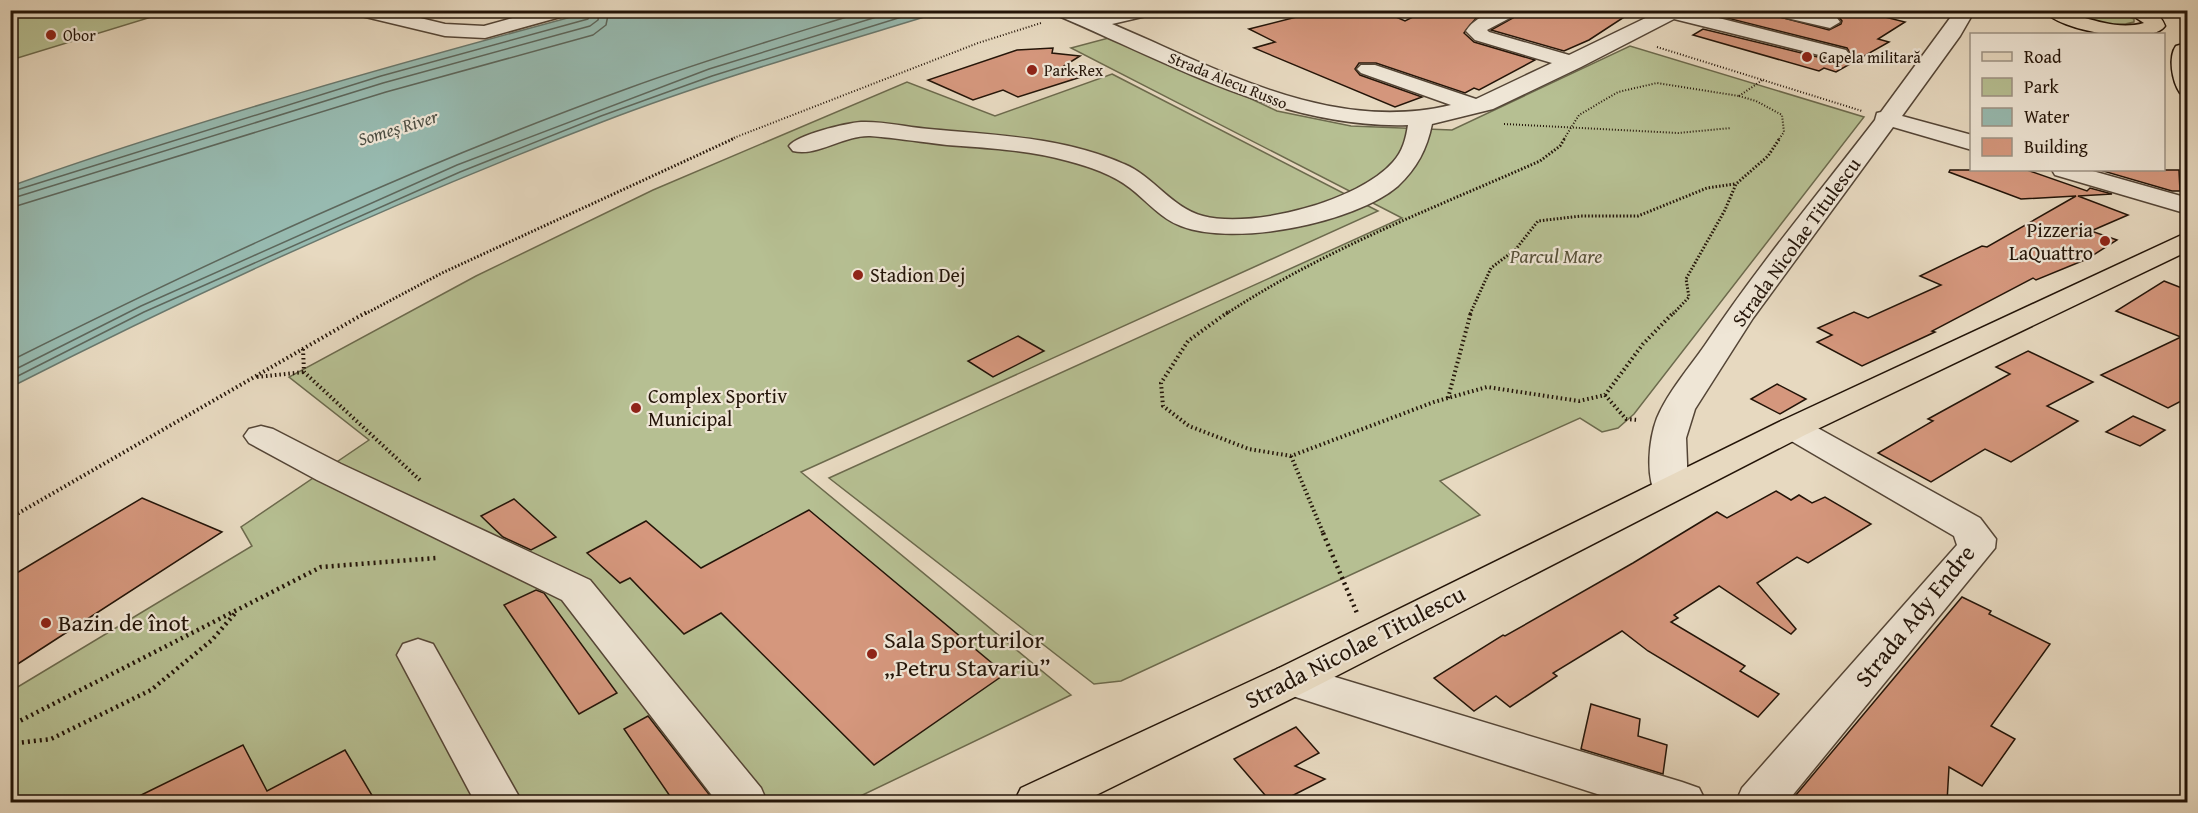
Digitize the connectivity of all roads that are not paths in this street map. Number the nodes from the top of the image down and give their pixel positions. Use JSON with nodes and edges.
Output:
{"nodes":[{"id":1,"x":360,"y":10,"type":"edge"},
{"id":2,"x":564,"y":10,"type":"edge"},
{"id":3,"x":1148,"y":10,"type":"edge"},
{"id":4,"x":1516,"y":10,"type":"edge"},
{"id":5,"x":1776,"y":10,"type":"edge"},
{"id":6,"x":1966,"y":10,"type":"edge"},
{"id":7,"x":1065,"y":12,"type":"edge"},
{"id":8,"x":1675,"y":12,"type":"edge"},
{"id":9,"x":2045,"y":12,"type":"edge"},
{"id":10,"x":1092,"y":22,"type":"junction"},
{"id":11,"x":1830,"y":22,"type":"dead end"},
{"id":12,"x":2106,"y":29,"type":"junction"},
{"id":13,"x":2122,"y":33,"type":"edge"},
{"id":14,"x":2154,"y":33,"type":"edge"},
{"id":15,"x":2167,"y":34,"type":"edge"},
{"id":16,"x":1839,"y":54,"type":"dead end"},
{"id":17,"x":1574,"y":63,"type":"junction"},
{"id":18,"x":1368,"y":69,"type":"dead end"},
{"id":19,"x":2187,"y":88,"type":"edge"},
{"id":20,"x":1477,"y":107,"type":"junction"},
{"id":21,"x":1886,"y":118,"type":"junction"},
{"id":22,"x":1421,"y":119,"type":"junction"},
{"id":23,"x":1970,"y":143,"type":"edge"},
{"id":24,"x":801,"y":146,"type":"dead end"},
{"id":25,"x":2067,"y":171,"type":"edge"},
{"id":26,"x":2187,"y":206,"type":"edge"},
{"id":27,"x":2187,"y":240,"type":"edge"},
{"id":28,"x":1793,"y":428,"type":"junction"},
{"id":29,"x":261,"y":436,"type":"dead end"},
{"id":30,"x":1670,"y":489,"type":"junction"},
{"id":31,"x":418,"y":655,"type":"dead end"},
{"id":32,"x":1292,"y":680,"type":"junction"},
{"id":33,"x":499,"y":802,"type":"edge"},
{"id":34,"x":744,"y":802,"type":"edge"},
{"id":35,"x":1038,"y":802,"type":"edge"},
{"id":36,"x":1682,"y":802,"type":"edge"},
{"id":37,"x":1759,"y":802,"type":"edge"}],
"edges":[{"from":1,"to":2,"type":"street"},
{"from":3,"to":10,"type":"street"},
{"from":4,"to":17,"type":"street"},
{"from":5,"to":11,"type":"street"},
{"from":6,"to":21,"type":"street","name":"Strada Nicolae Titulescu"},
{"from":7,"to":10,"type":"street","name":"Strada Alecu Russo"},
{"from":8,"to":16,"type":"street"},
{"from":8,"to":17,"type":"street","name":"Strada Alecu Russo"},
{"from":9,"to":12,"type":"main road"},
{"from":10,"to":22,"type":"street","name":"Strada Alecu Russo"},
{"from":12,"to":13,"type":"main road"},
{"from":12,"to":14,"type":"main road"},
{"from":15,"to":19,"type":"main road"},
{"from":17,"to":20,"type":"street","name":"Strada Alecu Russo"},
{"from":18,"to":20,"type":"street"},
{"from":20,"to":22,"type":"street","name":"Strada Alecu Russo"},
{"from":21,"to":23,"type":"street"},
{"from":21,"to":30,"type":"street","name":"Strada Nicolae Titulescu"},
{"from":22,"to":24,"type":"street"},
{"from":25,"to":26,"type":"street"},
{"from":27,"to":28,"type":"main road","name":"Strada Nicolae Titulescu"},
{"from":28,"to":30,"type":"main road","name":"Strada Nicolae Titulescu"},
{"from":28,"to":37,"type":"street","name":"Strada Ady Endre"},
{"from":29,"to":34,"type":"street"},
{"from":30,"to":32,"type":"main road","name":"Strada Nicolae Titulescu"},
{"from":31,"to":33,"type":"street"},
{"from":32,"to":35,"type":"main road","name":"Strada Nicolae Titulescu"},
{"from":32,"to":36,"type":"street"}]}
